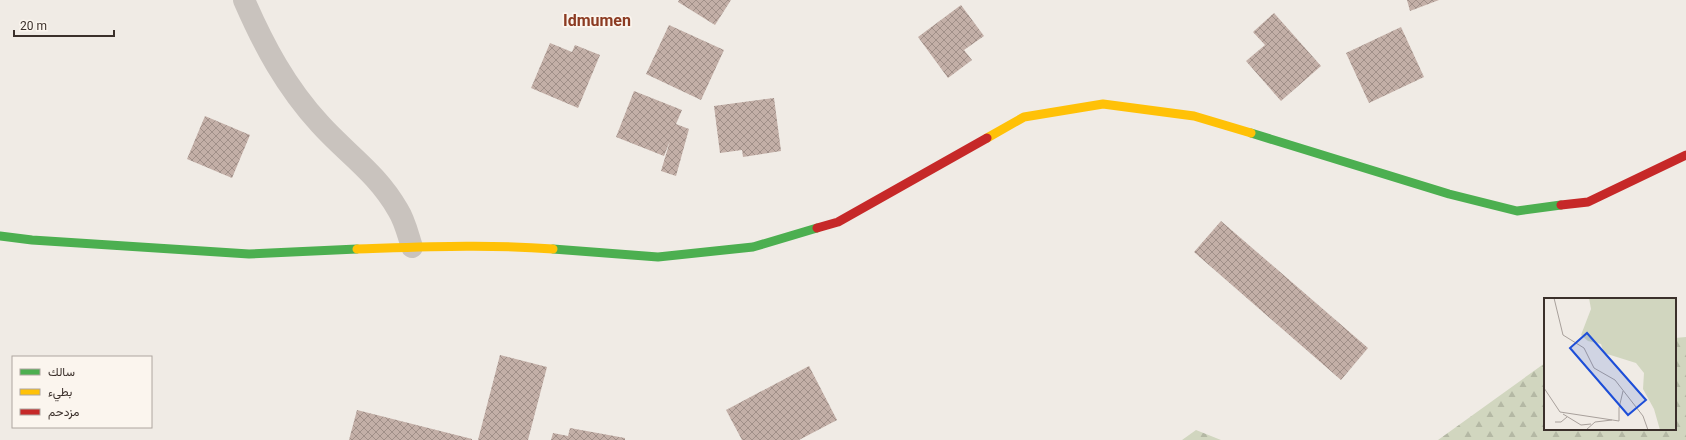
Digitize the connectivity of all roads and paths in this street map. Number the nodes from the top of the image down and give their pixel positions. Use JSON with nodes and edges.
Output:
{"nodes":[{"id":1,"x":244,"y":0,"type":"edge"},
{"id":2,"x":1686,"y":155,"type":"edge"},
{"id":3,"x":0,"y":236,"type":"edge"},
{"id":4,"x":412,"y":247,"type":"junction"}],
"edges":[{"from":1,"to":4,"type":"street"},
{"from":2,"to":4,"type":"street"},
{"from":3,"to":4,"type":"street"}]}
